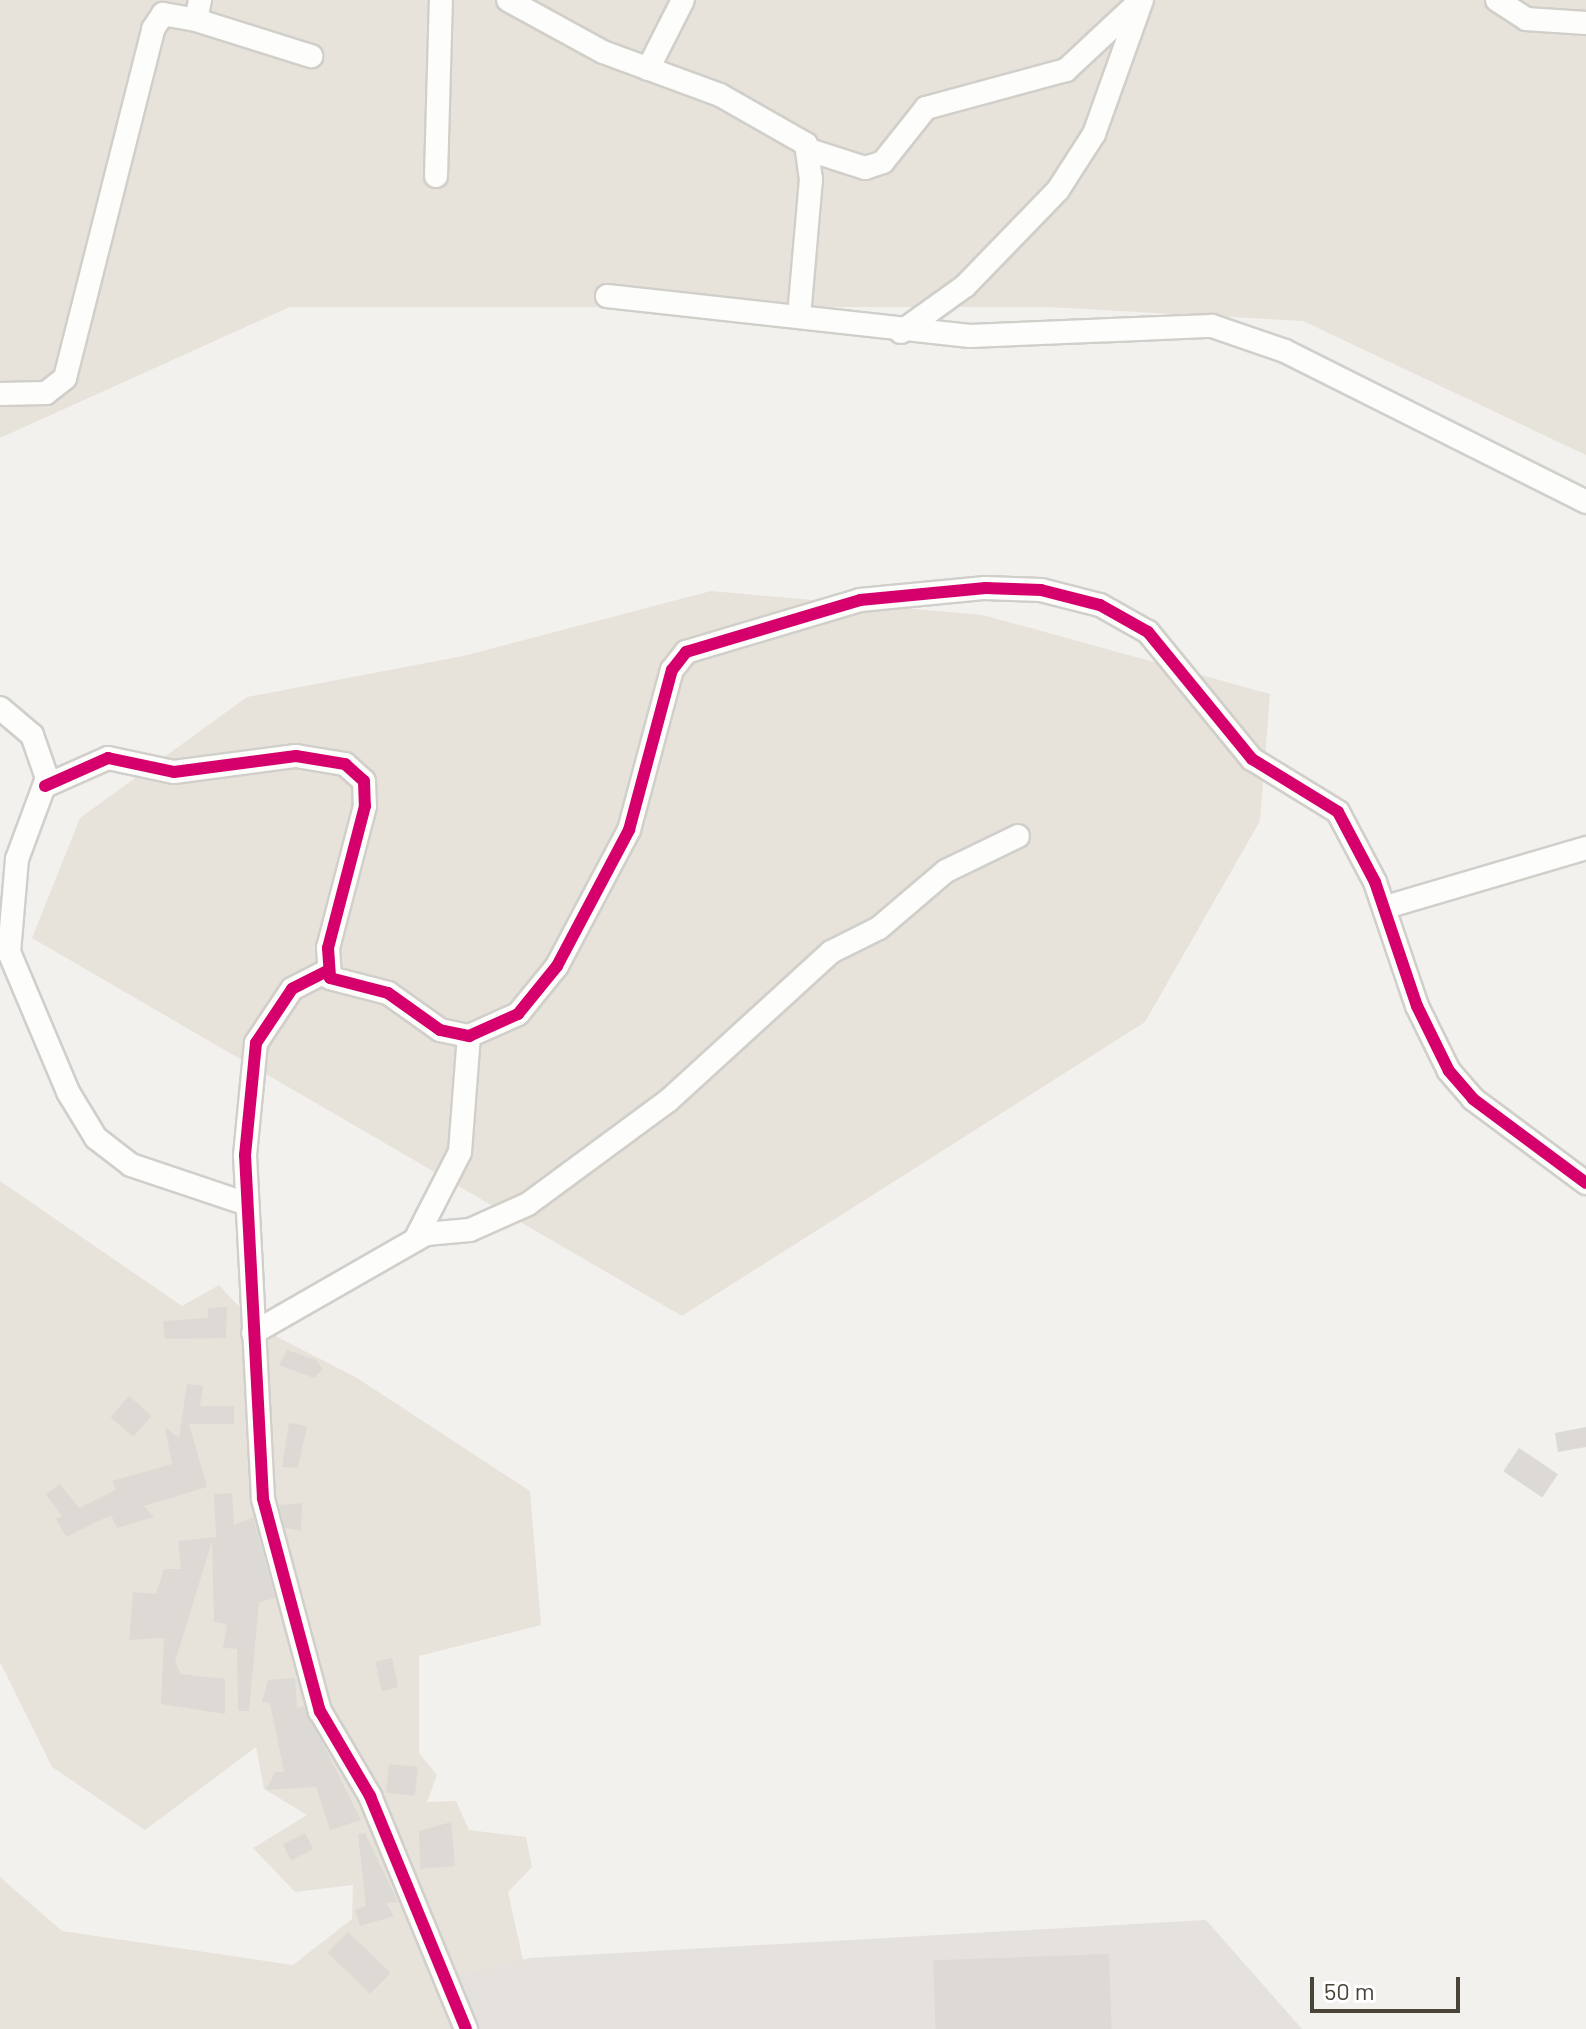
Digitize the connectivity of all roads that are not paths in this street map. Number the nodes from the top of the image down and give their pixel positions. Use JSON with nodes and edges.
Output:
{"nodes":[{"id":1,"x":441,"y":0,"type":"edge"},
{"id":2,"x":508,"y":0,"type":"edge"},
{"id":3,"x":683,"y":0,"type":"edge"},
{"id":4,"x":1142,"y":0,"type":"edge"},
{"id":5,"x":1497,"y":0,"type":"edge"},
{"id":6,"x":198,"y":10,"type":"edge"},
{"id":7,"x":1586,"y":23,"type":"edge"},
{"id":8,"x":311,"y":56,"type":"dead end"},
{"id":9,"x":648,"y":69,"type":"junction"},
{"id":10,"x":809,"y":150,"type":"junction"},
{"id":11,"x":436,"y":176,"type":"dead end"},
{"id":12,"x":607,"y":296,"type":"dead end"},
{"id":13,"x":799,"y":316,"type":"junction"},
{"id":14,"x":901,"y":332,"type":"junction"},
{"id":15,"x":0,"y":394,"type":"edge"},
{"id":16,"x":1586,"y":502,"type":"edge"},
{"id":17,"x":0,"y":708,"type":"edge"},
{"id":18,"x":45,"y":786,"type":"junction"},
{"id":19,"x":1018,"y":836,"type":"dead end"},
{"id":20,"x":1586,"y":848,"type":"edge"},
{"id":21,"x":1386,"y":907,"type":"junction"},
{"id":22,"x":327,"y":971,"type":"junction"},
{"id":23,"x":469,"y":1036,"type":"junction"},
{"id":24,"x":1586,"y":1183,"type":"edge"},
{"id":25,"x":247,"y":1204,"type":"junction"},
{"id":26,"x":415,"y":1240,"type":"junction"},
{"id":27,"x":253,"y":1333,"type":"junction"},
{"id":28,"x":466,"y":2029,"type":"edge"}],
"edges":[{"from":1,"to":11,"type":"street"},
{"from":2,"to":9,"type":"street"},
{"from":3,"to":9,"type":"street"},
{"from":4,"to":10,"type":"street"},
{"from":4,"to":14,"type":"street"},
{"from":5,"to":7,"type":"street"},
{"from":6,"to":8,"type":"street"},
{"from":6,"to":15,"type":"street"},
{"from":9,"to":10,"type":"street"},
{"from":10,"to":13,"type":"street"},
{"from":12,"to":13,"type":"street"},
{"from":13,"to":14,"type":"street"},
{"from":14,"to":16,"type":"street"},
{"from":17,"to":18,"type":"street"},
{"from":18,"to":22,"type":"street"},
{"from":18,"to":25,"type":"street"},
{"from":19,"to":26,"type":"street"},
{"from":20,"to":21,"type":"street"},
{"from":21,"to":23,"type":"street"},
{"from":21,"to":24,"type":"street"},
{"from":22,"to":23,"type":"street"},
{"from":22,"to":25,"type":"street"},
{"from":23,"to":26,"type":"street"},
{"from":25,"to":27,"type":"street"},
{"from":26,"to":27,"type":"street"},
{"from":27,"to":28,"type":"street"}]}
